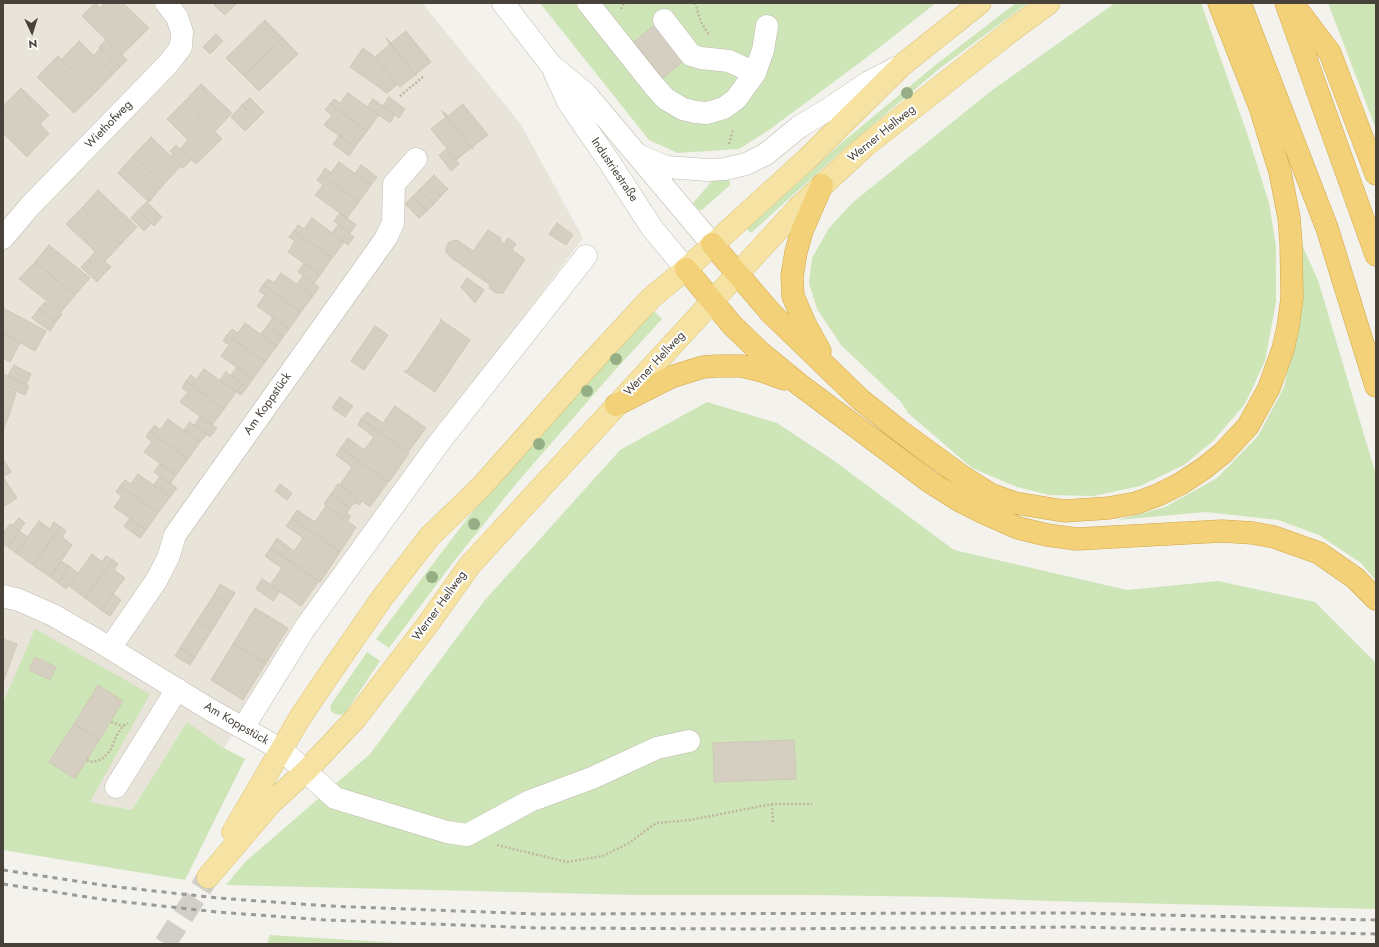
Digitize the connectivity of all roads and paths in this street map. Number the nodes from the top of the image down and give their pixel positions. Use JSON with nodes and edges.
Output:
{"nodes":[{"id":1,"x":166,"y":3,"type":"edge"},
{"id":2,"x":503,"y":3,"type":"edge"},
{"id":3,"x":588,"y":3,"type":"edge"},
{"id":4,"x":695,"y":3,"type":"edge"},
{"id":5,"x":980,"y":3,"type":"edge"},
{"id":6,"x":1049,"y":3,"type":"edge"},
{"id":7,"x":1219,"y":3,"type":"edge"},
{"id":8,"x":1240,"y":3,"type":"edge"},
{"id":9,"x":1286,"y":3,"type":"edge"},
{"id":10,"x":1292,"y":3,"type":"edge"},
{"id":11,"x":664,"y":20,"type":"dead end"},
{"id":12,"x":767,"y":26,"type":"dead end"},
{"id":13,"x":729,"y":61,"type":"junction"},
{"id":14,"x":551,"y":64,"type":"junction"},
{"id":15,"x":902,"y":65,"type":"junction"},
{"id":16,"x":755,"y":73,"type":"junction"},
{"id":17,"x":424,"y":76,"type":"dead end"},
{"id":18,"x":400,"y":96,"type":"dead end"},
{"id":19,"x":724,"y":108,"type":"junction"},
{"id":20,"x":827,"y":110,"type":"joint"},
{"id":21,"x":637,"y":155,"type":"junction"},
{"id":22,"x":416,"y":159,"type":"dead end"},
{"id":23,"x":708,"y":170,"type":"junction"},
{"id":24,"x":1376,"y":174,"type":"edge"},
{"id":25,"x":822,"y":185,"type":"junction"},
{"id":26,"x":3,"y":238,"type":"edge"},
{"id":27,"x":712,"y":244,"type":"junction"},
{"id":28,"x":1376,"y":255,"type":"edge"},
{"id":29,"x":586,"y":256,"type":"dead end"},
{"id":30,"x":686,"y":269,"type":"junction"},
{"id":31,"x":737,"y":274,"type":"junction"},
{"id":32,"x":713,"y":301,"type":"junction"},
{"id":33,"x":832,"y":371,"type":"junction"},
{"id":34,"x":800,"y":385,"type":"junction"},
{"id":35,"x":1376,"y":386,"type":"edge"},
{"id":36,"x":616,"y":406,"type":"junction"},
{"id":37,"x":3,"y":596,"type":"edge"},
{"id":38,"x":1376,"y":599,"type":"edge"},
{"id":39,"x":110,"y":648,"type":"junction"},
{"id":40,"x":177,"y":689,"type":"junction"},
{"id":41,"x":111,"y":722,"type":"dead end"},
{"id":42,"x":123,"y":726,"type":"dead end"},
{"id":43,"x":243,"y":728,"type":"junction"},
{"id":44,"x":690,"y":741,"type":"dead end"},
{"id":45,"x":282,"y":750,"type":"junction"},
{"id":46,"x":306,"y":771,"type":"junction"},
{"id":47,"x":116,"y":787,"type":"dead end"},
{"id":48,"x":772,"y":804,"type":"junction"},
{"id":49,"x":812,"y":804,"type":"dead end"},
{"id":50,"x":773,"y":823,"type":"dead end"},
{"id":51,"x":466,"y":834,"type":"junction"}],
"edges":[{"from":1,"to":26,"type":"street","name":"Wiethofweg"},
{"from":2,"to":14,"type":"street","name":"Industriestraße"},
{"from":3,"to":19,"type":"street"},
{"from":4,"to":13,"type":"path"},
{"from":5,"to":15,"type":"main road","name":"Werner Hellweg"},
{"from":6,"to":25,"type":"main road","name":"Werner Hellweg"},
{"from":7,"to":33,"type":"highway"},
{"from":8,"to":35,"type":"highway"},
{"from":9,"to":28,"type":"highway"},
{"from":10,"to":24,"type":"highway"},
{"from":11,"to":13,"type":"street"},
{"from":12,"to":16,"type":"street"},
{"from":13,"to":16,"type":"street"},
{"from":14,"to":21,"type":"street","name":"Industriestraße"},
{"from":14,"to":30,"type":"street","name":"Industriestraße"},
{"from":15,"to":20,"type":"street","name":"Werner Hellweg"},
{"from":15,"to":27,"type":"main road","name":"Werner Hellweg"},
{"from":16,"to":19,"type":"street"},
{"from":17,"to":18,"type":"path"},
{"from":19,"to":23,"type":"path"},
{"from":20,"to":23,"type":"street","name":"Industriestraße"},
{"from":21,"to":23,"type":"street","name":"Industriestraße"},
{"from":21,"to":27,"type":"street","name":"Industriestraße"},
{"from":22,"to":39,"type":"street","name":"Am Koppstück"},
{"from":25,"to":31,"type":"main road","name":"Werner Hellweg"},
{"from":25,"to":33,"type":"highway"},
{"from":27,"to":30,"type":"main road","name":"Werner Hellweg"},
{"from":27,"to":31,"type":"highway"},
{"from":29,"to":43,"type":"street"},
{"from":30,"to":32,"type":"highway"},
{"from":30,"to":45,"type":"main road","name":"Werner Hellweg"},
{"from":31,"to":32,"type":"main road","name":"Werner Hellweg"},
{"from":31,"to":33,"type":"highway"},
{"from":32,"to":34,"type":"highway"},
{"from":32,"to":36,"type":"main road","name":"Werner Hellweg"},
{"from":34,"to":36,"type":"highway"},
{"from":34,"to":38,"type":"highway"},
{"from":36,"to":46,"type":"main road","name":"Werner Hellweg"},
{"from":37,"to":39,"type":"street","name":"Am Koppstück"},
{"from":39,"to":40,"type":"street","name":"Am Koppstück"},
{"from":40,"to":43,"type":"street","name":"Am Koppstück"},
{"from":40,"to":47,"type":"street"},
{"from":41,"to":42,"type":"path"},
{"from":43,"to":45,"type":"street","name":"Am Koppstück"},
{"from":44,"to":51,"type":"street"},
{"from":45,"to":46,"type":"street"},
{"from":45,"to":46,"type":"main road","name":"Werner Hellweg"},
{"from":46,"to":51,"type":"street"},
{"from":48,"to":49,"type":"path"},
{"from":48,"to":50,"type":"path"},
{"from":48,"to":51,"type":"path"}]}
